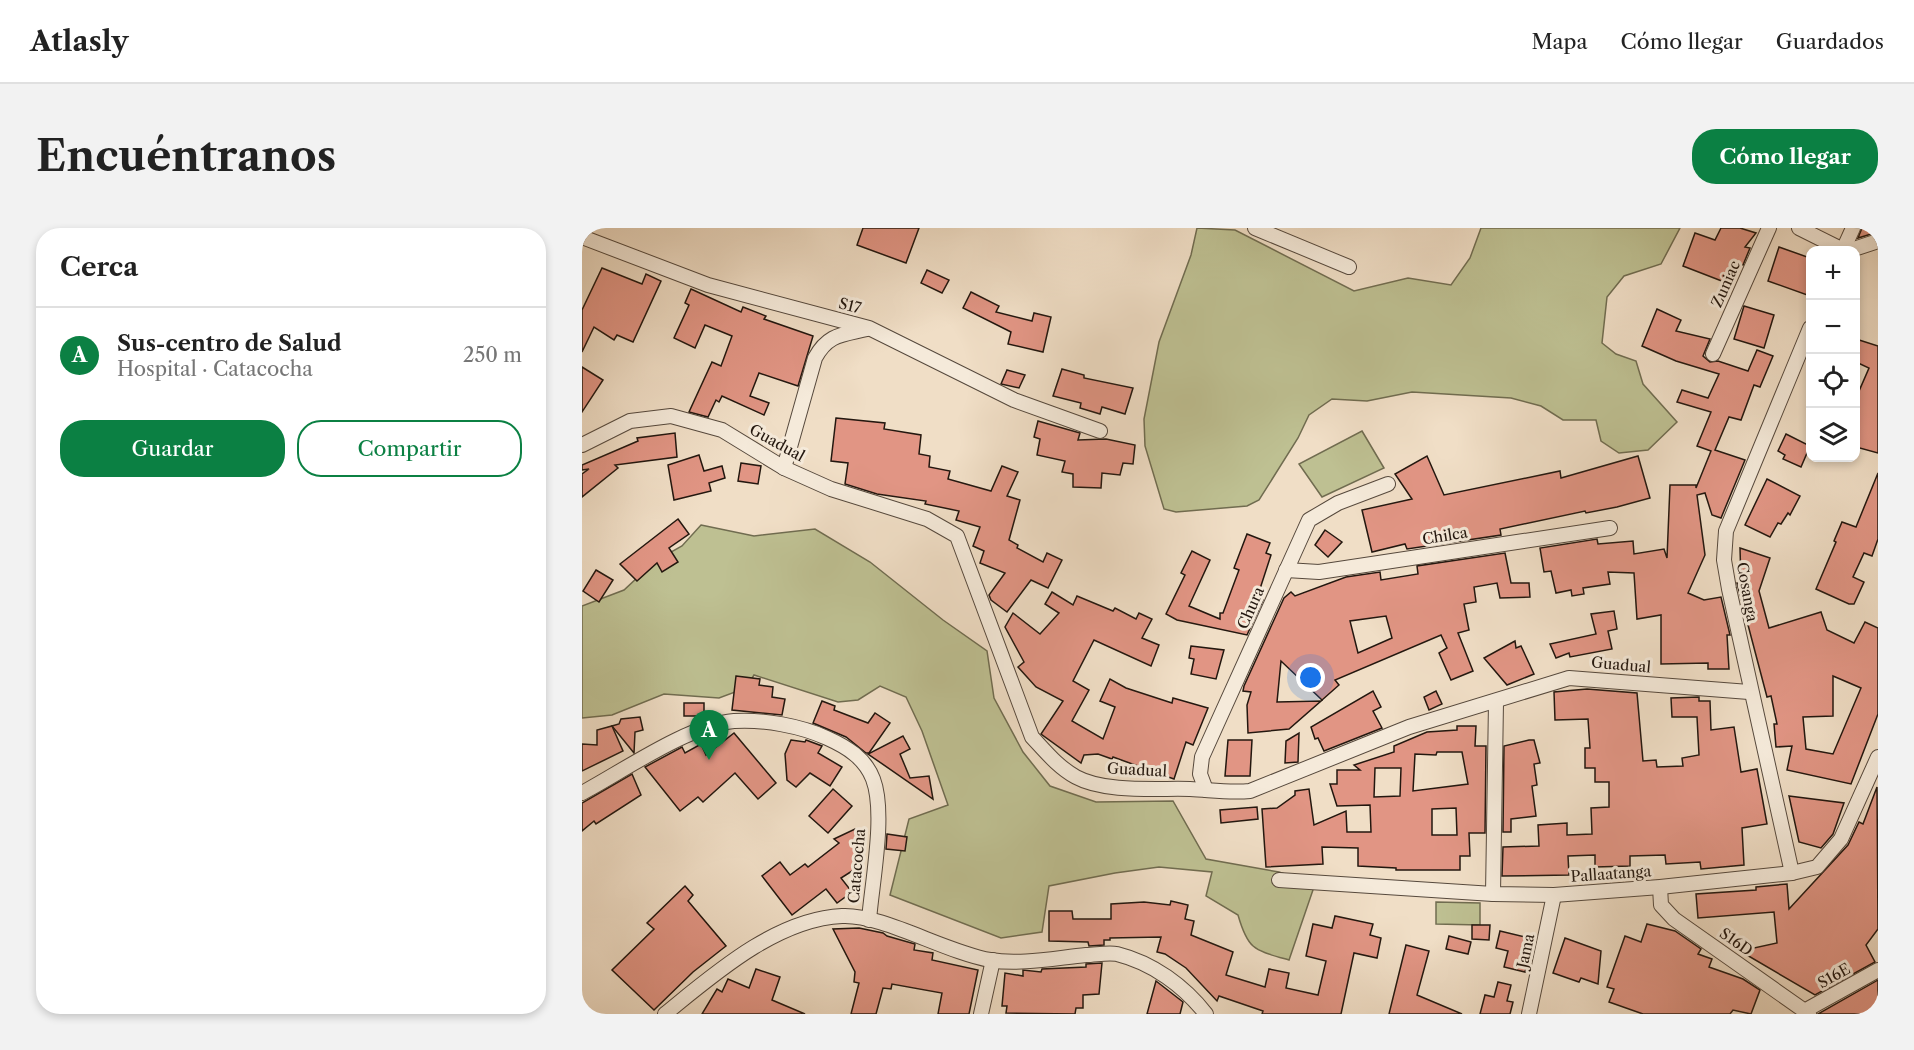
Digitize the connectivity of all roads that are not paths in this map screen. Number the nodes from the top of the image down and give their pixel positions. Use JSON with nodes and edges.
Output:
{"nodes":[{"id":1,"x":1255,"y":228,"type":"edge"},
{"id":2,"x":1769,"y":228,"type":"edge"},
{"id":3,"x":1799,"y":228,"type":"edge"},
{"id":4,"x":1853,"y":228,"type":"edge"},
{"id":5,"x":582,"y":237,"type":"edge"},
{"id":6,"x":1878,"y":241,"type":"edge"},
{"id":7,"x":1835,"y":246,"type":"edge"},
{"id":8,"x":1845,"y":246,"type":"edge"},
{"id":9,"x":1860,"y":247,"type":"edge"},
{"id":10,"x":1349,"y":267,"type":"dead end"},
{"id":11,"x":869,"y":328,"type":"junction"},
{"id":12,"x":1806,"y":338,"type":"edge"},
{"id":13,"x":1713,"y":354,"type":"dead end"},
{"id":14,"x":1100,"y":431,"type":"dead end"},
{"id":15,"x":582,"y":445,"type":"edge"},
{"id":16,"x":784,"y":468,"type":"junction"},
{"id":17,"x":1388,"y":484,"type":"dead end"},
{"id":18,"x":1610,"y":528,"type":"dead end"},
{"id":19,"x":1286,"y":570,"type":"junction"},
{"id":20,"x":1749,"y":692,"type":"junction"},
{"id":21,"x":1496,"y":702,"type":"junction"},
{"id":22,"x":1878,"y":757,"type":"edge"},
{"id":23,"x":1206,"y":790,"type":"junction"},
{"id":24,"x":582,"y":793,"type":"edge"},
{"id":25,"x":1792,"y":873,"type":"junction"},
{"id":26,"x":1279,"y":880,"type":"dead end"},
{"id":27,"x":1660,"y":887,"type":"junction"},
{"id":28,"x":1494,"y":894,"type":"junction"},
{"id":29,"x":1554,"y":895,"type":"junction"},
{"id":30,"x":869,"y":920,"type":"junction"},
{"id":31,"x":993,"y":960,"type":"junction"},
{"id":32,"x":1878,"y":970,"type":"edge"},
{"id":33,"x":1808,"y":1012,"type":"edge"},
{"id":34,"x":665,"y":1014,"type":"edge"},
{"id":35,"x":981,"y":1014,"type":"edge"},
{"id":36,"x":1206,"y":1014,"type":"edge"},
{"id":37,"x":1529,"y":1014,"type":"edge"}],
"edges":[{"from":1,"to":10,"type":"street"},
{"from":2,"to":13,"type":"street","name":"Zuniac"},
{"from":3,"to":7,"type":"street"},
{"from":4,"to":8,"type":"street"},
{"from":5,"to":11,"type":"street","name":"S17"},
{"from":6,"to":9,"type":"street"},
{"from":11,"to":14,"type":"street","name":"S17"},
{"from":11,"to":16,"type":"street"},
{"from":12,"to":20,"type":"street","name":"Cosanga"},
{"from":15,"to":16,"type":"street","name":"Guadual"},
{"from":16,"to":23,"type":"street","name":"Guadual"},
{"from":17,"to":19,"type":"street","name":"Chura"},
{"from":18,"to":19,"type":"street","name":"Chilca"},
{"from":19,"to":23,"type":"street","name":"Chura"},
{"from":20,"to":21,"type":"street","name":"Guadual"},
{"from":20,"to":25,"type":"street","name":"Cosanga"},
{"from":21,"to":23,"type":"street","name":"Guadual"},
{"from":21,"to":28,"type":"street"},
{"from":22,"to":25,"type":"street","name":"Pallaatanga"},
{"from":24,"to":30,"type":"street","name":"Catacocha"},
{"from":25,"to":27,"type":"street","name":"Pallaatanga"},
{"from":26,"to":28,"type":"street","name":"Pallaatanga"},
{"from":27,"to":29,"type":"street","name":"Pallaatanga"},
{"from":27,"to":33,"type":"street","name":"S16D"},
{"from":28,"to":29,"type":"street","name":"Pallaatanga"},
{"from":29,"to":37,"type":"street","name":"Jama"},
{"from":30,"to":31,"type":"street","name":"Catacocha"},
{"from":30,"to":34,"type":"street"},
{"from":31,"to":35,"type":"street"},
{"from":31,"to":36,"type":"street","name":"Catacocha"},
{"from":32,"to":33,"type":"street","name":"S16E"}]}
